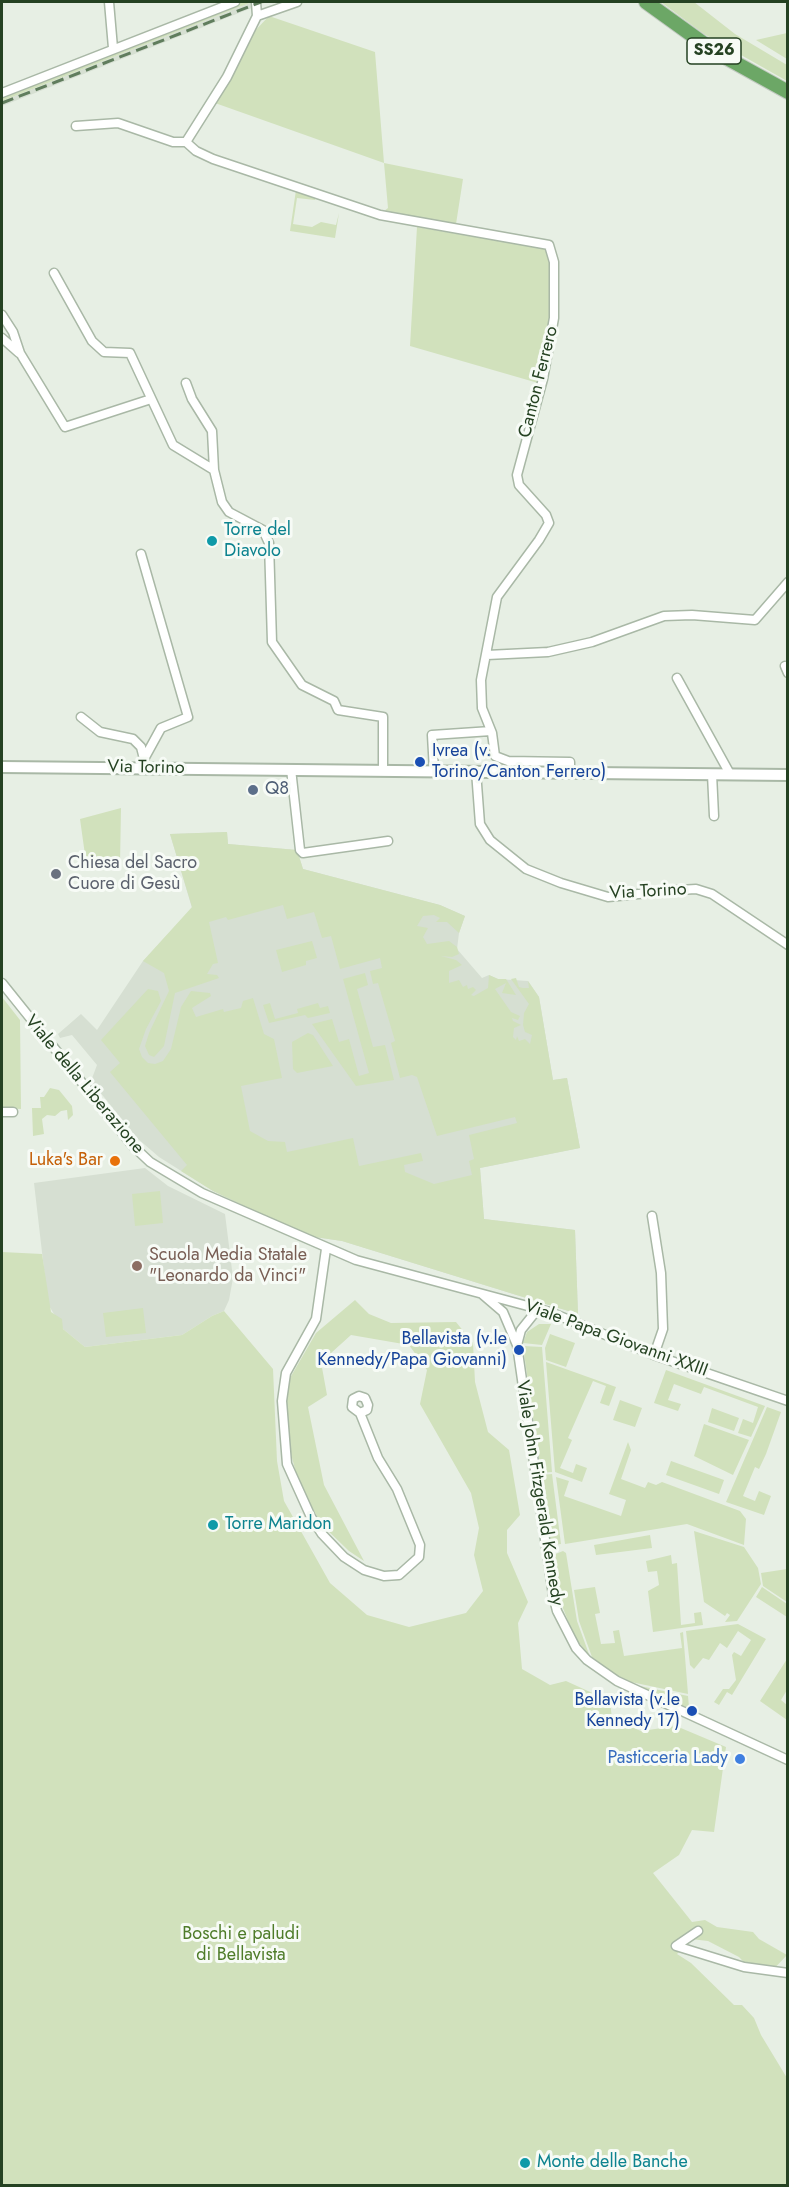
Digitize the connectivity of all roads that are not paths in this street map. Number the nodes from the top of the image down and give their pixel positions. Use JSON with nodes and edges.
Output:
{"nodes":[{"id":1,"x":109,"y":2,"type":"edge"},
{"id":2,"x":235,"y":2,"type":"edge"},
{"id":3,"x":256,"y":2,"type":"edge"},
{"id":4,"x":297,"y":2,"type":"edge"},
{"id":5,"x":646,"y":2,"type":"edge"},
{"id":6,"x":257,"y":16,"type":"junction"},
{"id":7,"x":113,"y":48,"type":"junction"},
{"id":8,"x":788,"y":92,"type":"edge"},
{"id":9,"x":2,"y":93,"type":"edge"},
{"id":10,"x":76,"y":126,"type":"dead end"},
{"id":11,"x":186,"y":142,"type":"junction"},
{"id":12,"x":54,"y":273,"type":"dead end"},
{"id":13,"x":2,"y":315,"type":"edge"},
{"id":14,"x":2,"y":338,"type":"edge"},
{"id":15,"x":20,"y":353,"type":"junction"},
{"id":16,"x":186,"y":383,"type":"dead end"},
{"id":17,"x":152,"y":399,"type":"junction"},
{"id":18,"x":214,"y":470,"type":"junction"},
{"id":19,"x":141,"y":554,"type":"dead end"},
{"id":20,"x":788,"y":582,"type":"edge"},
{"id":21,"x":488,"y":655,"type":"junction"},
{"id":22,"x":677,"y":678,"type":"dead end"},
{"id":23,"x":81,"y":717,"type":"dead end"},
{"id":24,"x":491,"y":731,"type":"junction"},
{"id":25,"x":144,"y":764,"type":"junction"},
{"id":26,"x":2,"y":767,"type":"edge"},
{"id":27,"x":291,"y":769,"type":"junction"},
{"id":28,"x":383,"y":770,"type":"junction"},
{"id":29,"x":434,"y":771,"type":"junction"},
{"id":30,"x":476,"y":771,"type":"junction"},
{"id":31,"x":570,"y":772,"type":"junction"},
{"id":32,"x":712,"y":774,"type":"junction"},
{"id":33,"x":730,"y":774,"type":"junction"},
{"id":34,"x":788,"y":775,"type":"edge"},
{"id":35,"x":714,"y":816,"type":"dead end"},
{"id":36,"x":388,"y":841,"type":"dead end"},
{"id":37,"x":788,"y":945,"type":"edge"},
{"id":38,"x":2,"y":983,"type":"edge"},
{"id":39,"x":2,"y":1112,"type":"edge"},
{"id":40,"x":13,"y":1112,"type":"dead end"},
{"id":41,"x":652,"y":1216,"type":"dead end"},
{"id":42,"x":326,"y":1249,"type":"junction"},
{"id":43,"x":442,"y":1282,"type":"joint"},
{"id":44,"x":480,"y":1291,"type":"junction"},
{"id":45,"x":537,"y":1310,"type":"junction"},
{"id":46,"x":516,"y":1345,"type":"junction"},
{"id":47,"x":654,"y":1355,"type":"junction"},
{"id":48,"x":788,"y":1401,"type":"edge"},
{"id":49,"x":360,"y":1413,"type":"dead end"},
{"id":50,"x":788,"y":1760,"type":"edge"},
{"id":51,"x":698,"y":1931,"type":"dead end"},
{"id":52,"x":788,"y":1973,"type":"edge"}],
"edges":[{"from":1,"to":7,"type":"street"},
{"from":2,"to":7,"type":"street"},
{"from":3,"to":6,"type":"street"},
{"from":4,"to":6,"type":"street"},
{"from":5,"to":8,"type":"main road","number":"SS26"},
{"from":6,"to":11,"type":"street"},
{"from":7,"to":9,"type":"street"},
{"from":10,"to":11,"type":"street"},
{"from":11,"to":21,"type":"street","name":"Canton Ferrero"},
{"from":12,"to":17,"type":"street"},
{"from":13,"to":15,"type":"street"},
{"from":14,"to":15,"type":"street"},
{"from":15,"to":17,"type":"street"},
{"from":16,"to":18,"type":"street"},
{"from":17,"to":18,"type":"street"},
{"from":18,"to":28,"type":"street"},
{"from":19,"to":25,"type":"street"},
{"from":20,"to":21,"type":"street"},
{"from":21,"to":24,"type":"street","name":"Canton Ferrero"},
{"from":22,"to":33,"type":"street"},
{"from":23,"to":25,"type":"street"},
{"from":24,"to":29,"type":"street"},
{"from":24,"to":31,"type":"street","name":"Canton Ferrero"},
{"from":25,"to":26,"type":"street","name":"Via Torino"},
{"from":25,"to":27,"type":"street","name":"Via Torino"},
{"from":27,"to":28,"type":"street","name":"Via Torino"},
{"from":27,"to":36,"type":"street"},
{"from":28,"to":29,"type":"street","name":"Via Torino"},
{"from":29,"to":30,"type":"street","name":"Via Torino"},
{"from":30,"to":31,"type":"street","name":"Via Torino"},
{"from":30,"to":37,"type":"street","name":"Via Torino"},
{"from":31,"to":32,"type":"street","name":"Via Torino"},
{"from":32,"to":33,"type":"street","name":"Via Torino"},
{"from":32,"to":35,"type":"street"},
{"from":33,"to":34,"type":"street","name":"Via Torino"},
{"from":38,"to":42,"type":"street","name":"Viale della Liberazione"},
{"from":39,"to":40,"type":"street"},
{"from":41,"to":47,"type":"street"},
{"from":42,"to":43,"type":"street","name":"Viale della Liberazione"},
{"from":42,"to":49,"type":"street"},
{"from":43,"to":44,"type":"street","name":"Viale Papa Giovanni XXIII"},
{"from":44,"to":45,"type":"street","name":"Viale Papa Giovanni XXIII"},
{"from":44,"to":46,"type":"street","name":"Viale John Fitzgerald Kennedy"},
{"from":45,"to":46,"type":"street"},
{"from":45,"to":47,"type":"street","name":"Viale Papa Giovanni XXIII"},
{"from":46,"to":50,"type":"street","name":"Viale John Fitzgerald Kennedy"},
{"from":47,"to":48,"type":"street","name":"Viale Papa Giovanni XXIII"},
{"from":51,"to":52,"type":"street"}]}
